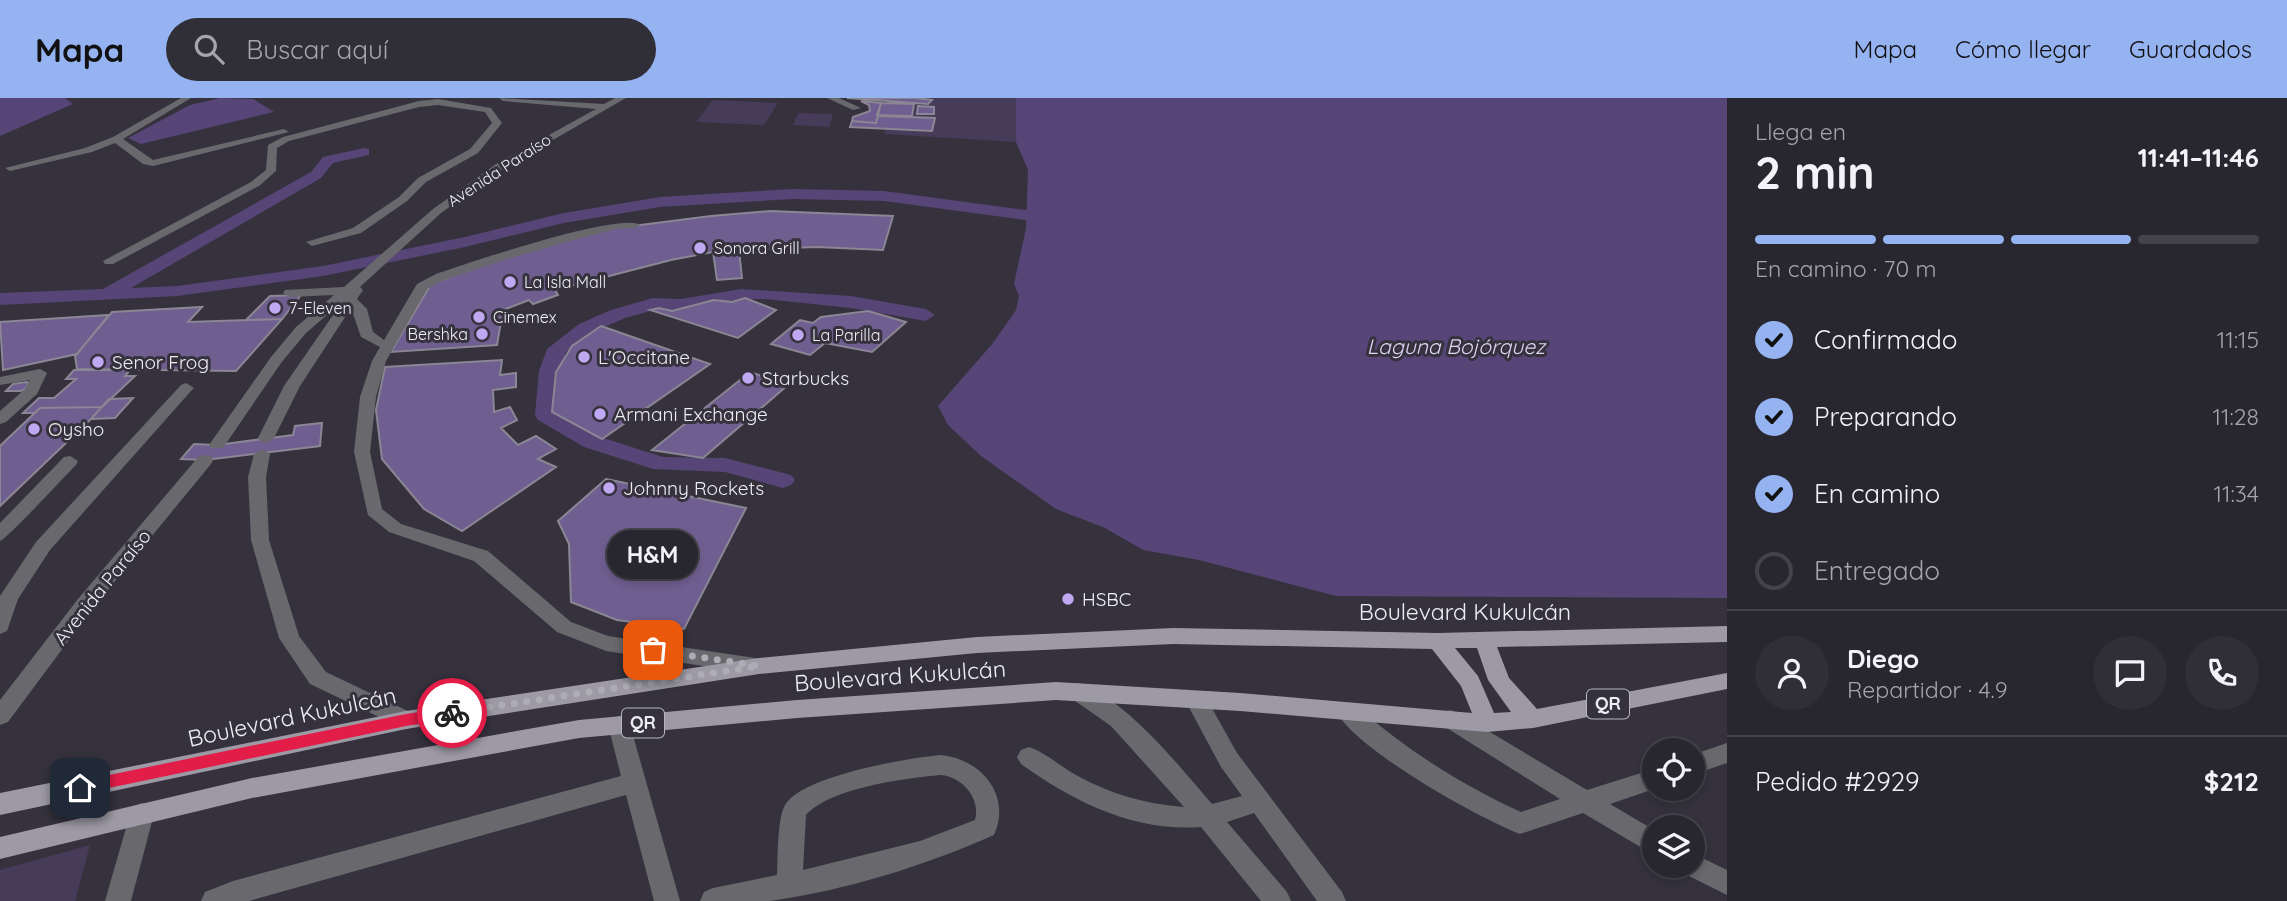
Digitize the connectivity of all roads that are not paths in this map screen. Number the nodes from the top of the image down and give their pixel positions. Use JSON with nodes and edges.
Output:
{"nodes":[{"id":1,"x":187,"y":98,"type":"edge"},
{"id":2,"x":503,"y":98,"type":"edge"},
{"id":3,"x":622,"y":98,"type":"edge"},
{"id":4,"x":831,"y":98,"type":"edge"},
{"id":5,"x":393,"y":100,"type":"edge"},
{"id":6,"x":605,"y":107,"type":"junction"},
{"id":7,"x":856,"y":108,"type":"dead end"},
{"id":8,"x":119,"y":143,"type":"junction"},
{"id":9,"x":474,"y":152,"type":"junction"},
{"id":10,"x":487,"y":153,"type":"dead end"},
{"id":11,"x":500,"y":155,"type":"dead end"},
{"id":12,"x":513,"y":157,"type":"junction"},
{"id":13,"x":455,"y":162,"type":"junction"},
{"id":14,"x":469,"y":164,"type":"dead end"},
{"id":15,"x":482,"y":166,"type":"dead end"},
{"id":16,"x":10,"y":168,"type":"dead end"},
{"id":17,"x":496,"y":168,"type":"junction"},
{"id":18,"x":634,"y":225,"type":"dead end"},
{"id":19,"x":312,"y":242,"type":"dead end"},
{"id":20,"x":109,"y":261,"type":"dead end"},
{"id":21,"x":290,"y":293,"type":"dead end"},
{"id":22,"x":351,"y":294,"type":"junction"},
{"id":23,"x":389,"y":345,"type":"junction"},
{"id":24,"x":0,"y":381,"type":"edge"},
{"id":25,"x":292,"y":386,"type":"junction"},
{"id":26,"x":258,"y":387,"type":"junction"},
{"id":27,"x":186,"y":388,"type":"dead end"},
{"id":28,"x":0,"y":419,"type":"edge"},
{"id":29,"x":70,"y":461,"type":"dead end"},
{"id":30,"x":0,"y":535,"type":"edge"},
{"id":31,"x":0,"y":626,"type":"edge"},
{"id":32,"x":1727,"y":634,"type":"edge"},
{"id":33,"x":1438,"y":641,"type":"junction"},
{"id":34,"x":1486,"y":641,"type":"junction"},
{"id":35,"x":759,"y":666,"type":"junction"},
{"id":36,"x":1727,"y":681,"type":"edge"},
{"id":37,"x":1079,"y":692,"type":"junction"},
{"id":38,"x":1196,"y":700,"type":"junction"},
{"id":39,"x":1347,"y":711,"type":"junction"},
{"id":40,"x":0,"y":716,"type":"edge"},
{"id":41,"x":1450,"y":719,"type":"junction"},
{"id":42,"x":1533,"y":719,"type":"junction"},
{"id":43,"x":406,"y":720,"type":"junction"},
{"id":44,"x":1488,"y":723,"type":"junction"},
{"id":45,"x":620,"y":725,"type":"junction"},
{"id":46,"x":1727,"y":753,"type":"edge"},
{"id":47,"x":1029,"y":757,"type":"dead end"},
{"id":48,"x":1705,"y":761,"type":"edge"},
{"id":49,"x":636,"y":782,"type":"junction"},
{"id":50,"x":1642,"y":783,"type":"edge"},
{"id":51,"x":1259,"y":801,"type":"junction"},
{"id":52,"x":1583,"y":803,"type":"junction"},
{"id":53,"x":0,"y":804,"type":"edge"},
{"id":54,"x":142,"y":814,"type":"junction"},
{"id":55,"x":1207,"y":816,"type":"junction"},
{"id":56,"x":1642,"y":837,"type":"edge"},
{"id":57,"x":0,"y":848,"type":"edge"},
{"id":58,"x":1705,"y":872,"type":"edge"},
{"id":59,"x":789,"y":883,"type":"junction"},
{"id":60,"x":1727,"y":883,"type":"edge"},
{"id":61,"x":118,"y":901,"type":"edge"},
{"id":62,"x":214,"y":901,"type":"edge"},
{"id":63,"x":667,"y":901,"type":"edge"},
{"id":64,"x":713,"y":901,"type":"edge"},
{"id":65,"x":1278,"y":901,"type":"edge"},
{"id":66,"x":1333,"y":901,"type":"edge"}],
"edges":[{"from":1,"to":8,"type":"street"},
{"from":2,"to":6,"type":"street","name":"Avenida Paraíso"},
{"from":3,"to":6,"type":"street","name":"Avenida Paraíso"},
{"from":4,"to":7,"type":"street"},
{"from":5,"to":8,"type":"street"},
{"from":6,"to":12,"type":"street","name":"Avenida Paraíso"},
{"from":8,"to":16,"type":"street"},
{"from":9,"to":10,"type":"street"},
{"from":9,"to":13,"type":"street"},
{"from":9,"to":20,"type":"street"},
{"from":11,"to":12,"type":"street"},
{"from":12,"to":17,"type":"street","name":"Avenida Paraíso"},
{"from":13,"to":14,"type":"street"},
{"from":13,"to":19,"type":"street"},
{"from":15,"to":17,"type":"street"},
{"from":17,"to":22,"type":"street","name":"Avenida Paraíso"},
{"from":18,"to":23,"type":"street"},
{"from":21,"to":22,"type":"street"},
{"from":22,"to":23,"type":"street"},
{"from":22,"to":25,"type":"street","name":"Avenida Paraíso"},
{"from":22,"to":26,"type":"street","name":"Avenida Paraíso"},
{"from":23,"to":35,"type":"street"},
{"from":24,"to":28,"type":"street"},
{"from":25,"to":26,"type":"street"},
{"from":25,"to":43,"type":"street","name":"Avenida Paraíso"},
{"from":26,"to":40,"type":"street","name":"Avenida Paraíso"},
{"from":27,"to":31,"type":"street"},
{"from":29,"to":30,"type":"street"},
{"from":32,"to":34,"type":"main road","name":"Boulevard Kukulcán","number":"QR"},
{"from":33,"to":34,"type":"main road","name":"Boulevard Kukulcán","number":"QR"},
{"from":33,"to":35,"type":"main road","name":"Boulevard Kukulcán","number":"QR"},
{"from":33,"to":44,"type":"main road"},
{"from":34,"to":42,"type":"main road"},
{"from":35,"to":43,"type":"main road","name":"Boulevard Kukulcán","number":"QR"},
{"from":36,"to":42,"type":"main road","name":"Boulevard Kukulcán","number":"QR"},
{"from":37,"to":38,"type":"main road","name":"Boulevard Kukulcán","number":"QR"},
{"from":37,"to":45,"type":"main road","name":"Boulevard Kukulcán","number":"QR"},
{"from":37,"to":55,"type":"street"},
{"from":38,"to":39,"type":"main road","name":"Boulevard Kukulcán","number":"QR"},
{"from":38,"to":51,"type":"street"},
{"from":39,"to":41,"type":"main road","name":"Boulevard Kukulcán","number":"QR"},
{"from":39,"to":52,"type":"street"},
{"from":41,"to":44,"type":"main road","name":"Boulevard Kukulcán","number":"QR"},
{"from":41,"to":52,"type":"street"},
{"from":42,"to":44,"type":"main road","name":"Boulevard Kukulcán","number":"QR"},
{"from":43,"to":53,"type":"main road","name":"Boulevard Kukulcán","number":"QR"},
{"from":45,"to":49,"type":"street"},
{"from":45,"to":54,"type":"main road","name":"Boulevard Kukulcán","number":"QR"},
{"from":46,"to":48,"type":"street"},
{"from":47,"to":55,"type":"street"},
{"from":49,"to":62,"type":"street"},
{"from":49,"to":63,"type":"street"},
{"from":50,"to":52,"type":"street"},
{"from":51,"to":55,"type":"street"},
{"from":51,"to":66,"type":"street"},
{"from":52,"to":56,"type":"street"},
{"from":54,"to":57,"type":"main road","name":"Boulevard Kukulcán","number":"QR"},
{"from":54,"to":61,"type":"street"},
{"from":55,"to":65,"type":"street"},
{"from":58,"to":60,"type":"street"},
{"from":59,"to":59,"type":"street"},
{"from":59,"to":64,"type":"street"}]}
